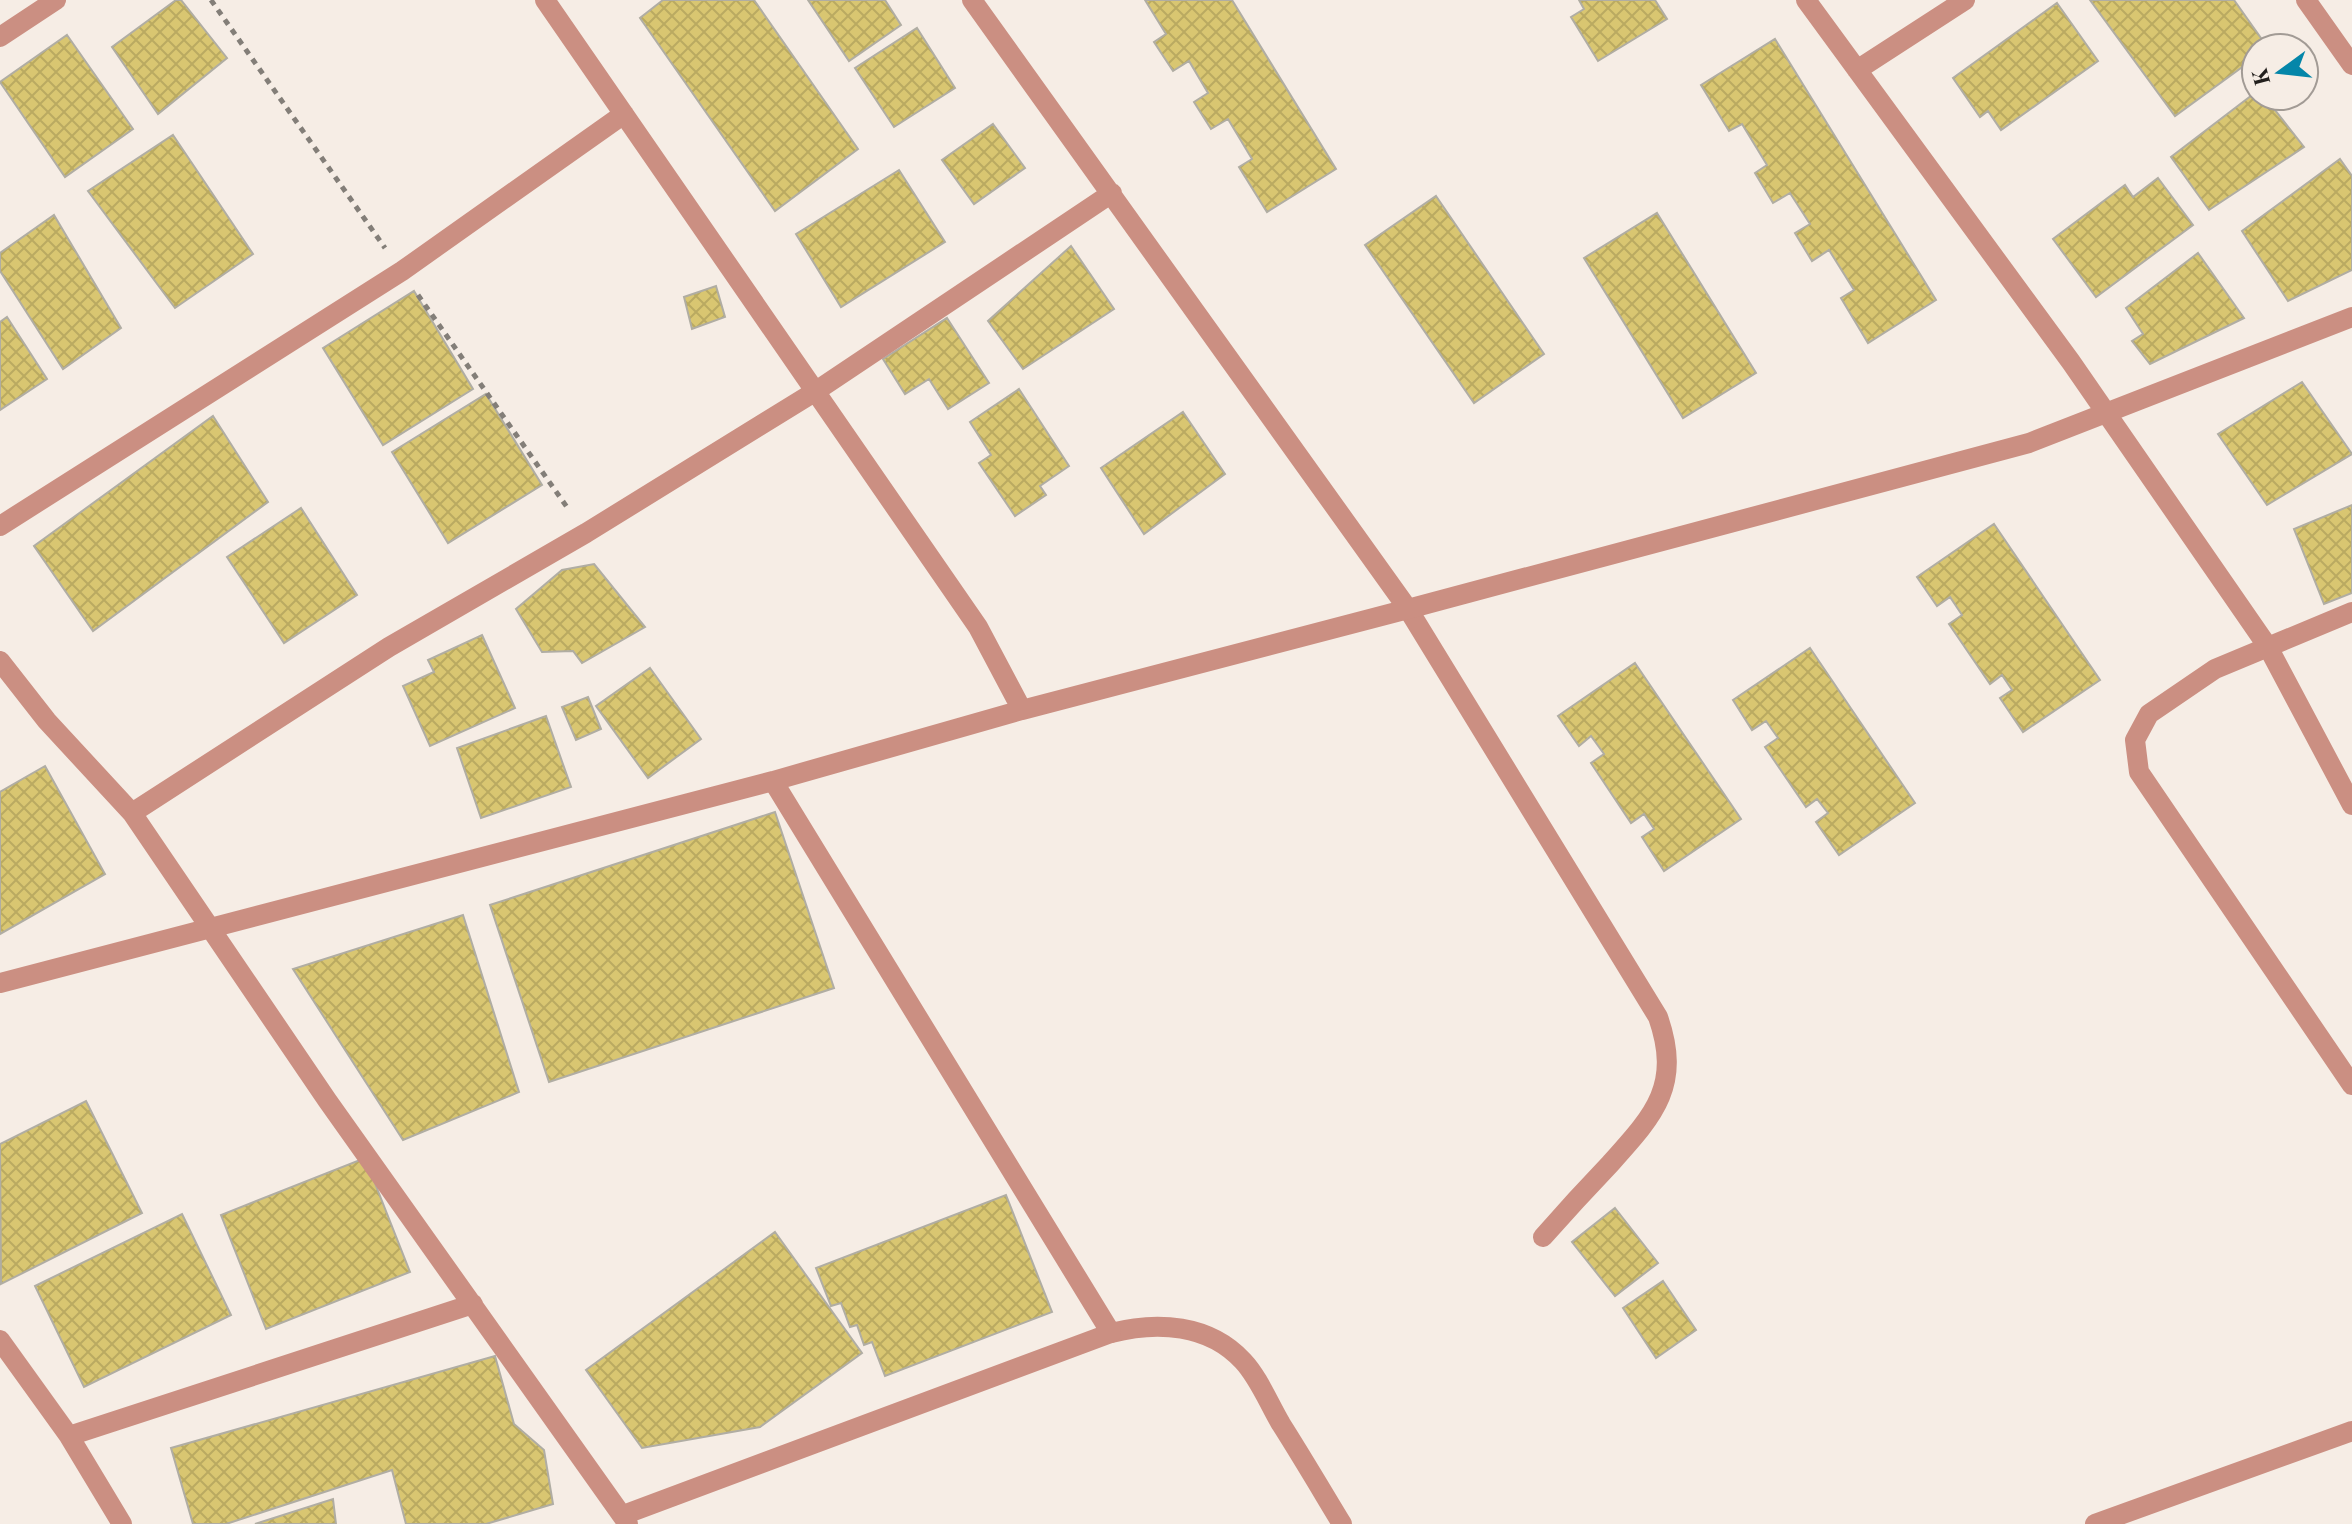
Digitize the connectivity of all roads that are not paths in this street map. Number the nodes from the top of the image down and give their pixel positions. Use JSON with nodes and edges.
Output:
{"nodes":[{"id":1,"x":56,"y":0,"type":"edge"},
{"id":2,"x":545,"y":0,"type":"edge"},
{"id":3,"x":972,"y":0,"type":"edge"},
{"id":4,"x":1806,"y":0,"type":"edge"},
{"id":5,"x":1965,"y":0,"type":"edge"},
{"id":6,"x":2306,"y":0,"type":"edge"},
{"id":7,"x":0,"y":37,"type":"edge"},
{"id":8,"x":2352,"y":65,"type":"edge"},
{"id":9,"x":1857,"y":70,"type":"junction"},
{"id":10,"x":624,"y":114,"type":"junction"},
{"id":11,"x":1112,"y":193,"type":"junction"},
{"id":12,"x":2352,"y":317,"type":"edge"},
{"id":13,"x":816,"y":391,"type":"junction"},
{"id":14,"x":2106,"y":413,"type":"junction"},
{"id":15,"x":0,"y":526,"type":"edge"},
{"id":16,"x":1408,"y":609,"type":"junction"},
{"id":17,"x":2352,"y":612,"type":"edge"},
{"id":18,"x":2268,"y":647,"type":"junction"},
{"id":19,"x":0,"y":661,"type":"edge"},
{"id":20,"x":1022,"y":710,"type":"junction"},
{"id":21,"x":773,"y":781,"type":"junction"},
{"id":22,"x":2352,"y":805,"type":"edge"},
{"id":23,"x":132,"y":813,"type":"junction"},
{"id":24,"x":211,"y":929,"type":"junction"},
{"id":25,"x":0,"y":983,"type":"edge"},
{"id":26,"x":2352,"y":1085,"type":"edge"},
{"id":27,"x":1543,"y":1237,"type":"dead end"},
{"id":28,"x":473,"y":1304,"type":"junction"},
{"id":29,"x":1111,"y":1333,"type":"junction"},
{"id":30,"x":3,"y":1349,"type":"edge"},
{"id":31,"x":2352,"y":1431,"type":"edge"},
{"id":32,"x":69,"y":1436,"type":"junction"},
{"id":33,"x":626,"y":1519,"type":"edge"},
{"id":34,"x":122,"y":1524,"type":"edge"},
{"id":35,"x":1342,"y":1524,"type":"edge"},
{"id":36,"x":2095,"y":1524,"type":"edge"}],
"edges":[{"from":1,"to":7,"type":"street"},
{"from":2,"to":10,"type":"street"},
{"from":3,"to":11,"type":"street"},
{"from":4,"to":9,"type":"street"},
{"from":5,"to":9,"type":"street"},
{"from":6,"to":8,"type":"street"},
{"from":9,"to":14,"type":"street"},
{"from":10,"to":13,"type":"street"},
{"from":10,"to":15,"type":"street"},
{"from":11,"to":13,"type":"street"},
{"from":11,"to":16,"type":"street"},
{"from":12,"to":14,"type":"street"},
{"from":13,"to":20,"type":"street"},
{"from":13,"to":23,"type":"street"},
{"from":14,"to":16,"type":"street"},
{"from":14,"to":18,"type":"street"},
{"from":16,"to":20,"type":"street"},
{"from":16,"to":27,"type":"street"},
{"from":17,"to":18,"type":"street"},
{"from":18,"to":22,"type":"street"},
{"from":18,"to":26,"type":"street"},
{"from":19,"to":23,"type":"street"},
{"from":20,"to":21,"type":"street"},
{"from":21,"to":24,"type":"street"},
{"from":21,"to":29,"type":"street"},
{"from":23,"to":24,"type":"street"},
{"from":24,"to":25,"type":"street"},
{"from":24,"to":28,"type":"street"},
{"from":28,"to":32,"type":"street"},
{"from":28,"to":33,"type":"street"},
{"from":29,"to":33,"type":"street"},
{"from":29,"to":35,"type":"street"},
{"from":30,"to":32,"type":"street"},
{"from":31,"to":36,"type":"street"},
{"from":32,"to":34,"type":"street"}]}
